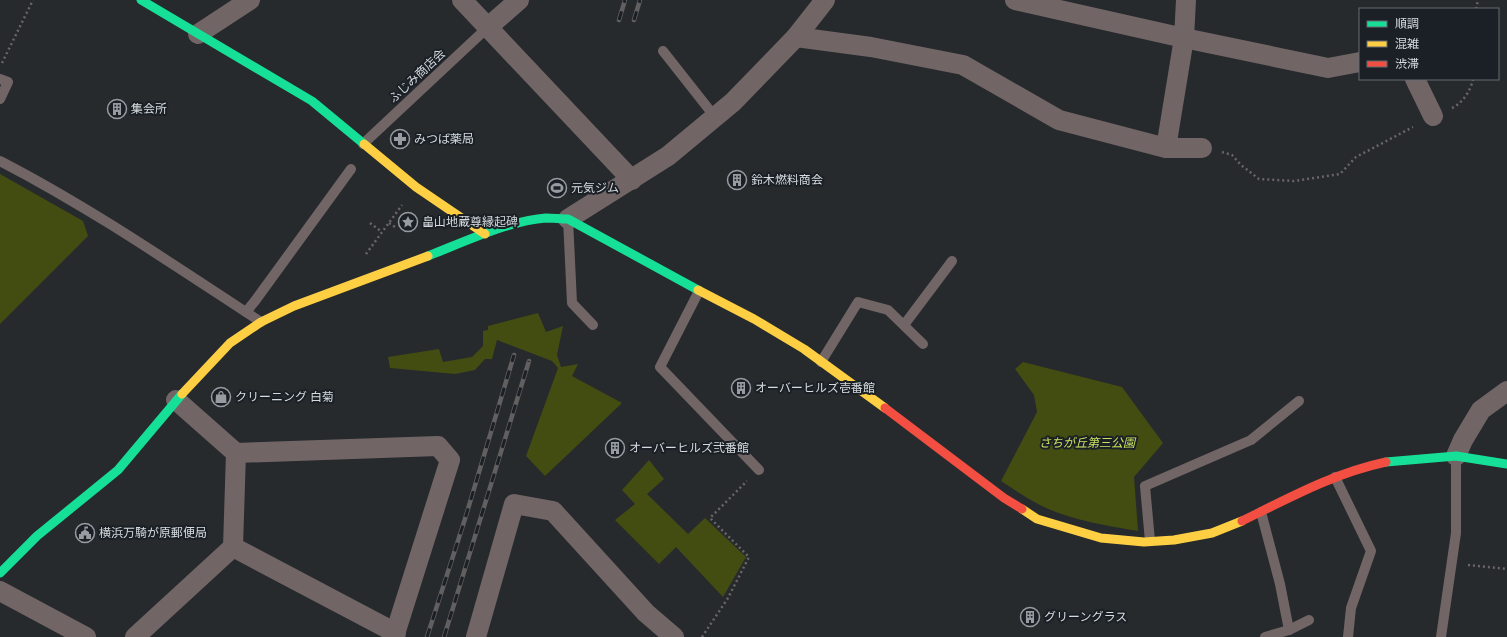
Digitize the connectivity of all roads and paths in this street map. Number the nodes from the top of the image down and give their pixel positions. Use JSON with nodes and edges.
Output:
{"nodes":[{"id":1,"x":33,"y":0,"type":"edge"},
{"id":2,"x":141,"y":0,"type":"edge"},
{"id":3,"x":250,"y":0,"type":"edge"},
{"id":4,"x":462,"y":0,"type":"edge"},
{"id":5,"x":519,"y":0,"type":"edge"},
{"id":6,"x":825,"y":0,"type":"edge"},
{"id":7,"x":1015,"y":0,"type":"edge"},
{"id":8,"x":1186,"y":0,"type":"edge"},
{"id":9,"x":488,"y":28,"type":"junction"},
{"id":10,"x":198,"y":34,"type":"junction"},
{"id":11,"x":796,"y":37,"type":"junction"},
{"id":12,"x":1184,"y":38,"type":"junction"},
{"id":13,"x":663,"y":51,"type":"dead end"},
{"id":14,"x":1359,"y":62,"type":"edge"},
{"id":15,"x":0,"y":67,"type":"edge"},
{"id":16,"x":0,"y":79,"type":"edge"},
{"id":17,"x":1415,"y":80,"type":"edge"},
{"id":18,"x":1473,"y":80,"type":"edge"},
{"id":19,"x":0,"y":99,"type":"edge"},
{"id":20,"x":1433,"y":116,"type":"junction"},
{"id":21,"x":715,"y":117,"type":"junction"},
{"id":22,"x":363,"y":144,"type":"junction"},
{"id":23,"x":1166,"y":148,"type":"junction"},
{"id":24,"x":1202,"y":148,"type":"joint"},
{"id":25,"x":0,"y":161,"type":"edge"},
{"id":26,"x":351,"y":170,"type":"dead end"},
{"id":27,"x":632,"y":180,"type":"junction"},
{"id":28,"x":416,"y":187,"type":"junction"},
{"id":29,"x":568,"y":219,"type":"junction"},
{"id":30,"x":389,"y":222,"type":"junction"},
{"id":31,"x":370,"y":223,"type":"dead end"},
{"id":32,"x":395,"y":227,"type":"dead end"},
{"id":33,"x":382,"y":232,"type":"junction"},
{"id":34,"x":485,"y":234,"type":"junction"},
{"id":35,"x":364,"y":256,"type":"dead end"},
{"id":36,"x":952,"y":261,"type":"dead end"},
{"id":37,"x":699,"y":291,"type":"junction"},
{"id":38,"x":246,"y":312,"type":"junction"},
{"id":39,"x":261,"y":322,"type":"junction"},
{"id":40,"x":593,"y":325,"type":"dead end"},
{"id":41,"x":904,"y":325,"type":"junction"},
{"id":42,"x":923,"y":344,"type":"dead end"},
{"id":43,"x":821,"y":362,"type":"junction"},
{"id":44,"x":1507,"y":391,"type":"edge"},
{"id":45,"x":176,"y":400,"type":"junction"},
{"id":46,"x":1299,"y":401,"type":"dead end"},
{"id":47,"x":236,"y":453,"type":"junction"},
{"id":48,"x":1456,"y":456,"type":"junction"},
{"id":49,"x":1507,"y":464,"type":"edge"},
{"id":50,"x":759,"y":470,"type":"joint"},
{"id":51,"x":1335,"y":477,"type":"junction"},
{"id":52,"x":1260,"y":512,"type":"junction"},
{"id":53,"x":1150,"y":541,"type":"junction"},
{"id":54,"x":233,"y":547,"type":"junction"},
{"id":55,"x":1465,"y":564,"type":"dead end"},
{"id":56,"x":1507,"y":569,"type":"edge"},
{"id":57,"x":0,"y":573,"type":"edge"},
{"id":58,"x":0,"y":591,"type":"edge"},
{"id":59,"x":1309,"y":620,"type":"dead end"},
{"id":60,"x":1289,"y":630,"type":"junction"},
{"id":61,"x":395,"y":635,"type":"edge"},
{"id":62,"x":86,"y":637,"type":"edge"},
{"id":63,"x":135,"y":637,"type":"edge"},
{"id":64,"x":476,"y":637,"type":"edge"},
{"id":65,"x":674,"y":637,"type":"edge"},
{"id":66,"x":702,"y":637,"type":"edge"},
{"id":67,"x":1266,"y":637,"type":"edge"},
{"id":68,"x":1348,"y":637,"type":"edge"},
{"id":69,"x":1442,"y":637,"type":"edge"}],
"edges":[{"from":1,"to":15,"type":"path"},
{"from":2,"to":10,"type":"street"},
{"from":3,"to":10,"type":"street"},
{"from":4,"to":9,"type":"street"},
{"from":5,"to":9,"type":"street"},
{"from":6,"to":11,"type":"street"},
{"from":7,"to":12,"type":"street"},
{"from":8,"to":12,"type":"street"},
{"from":9,"to":22,"type":"lane","name":"ふじみ商店会"},
{"from":9,"to":27,"type":"street"},
{"from":10,"to":22,"type":"street"},
{"from":11,"to":21,"type":"street"},
{"from":11,"to":23,"type":"street"},
{"from":12,"to":14,"type":"street"},
{"from":12,"to":23,"type":"street"},
{"from":13,"to":21,"type":"lane"},
{"from":16,"to":19,"type":"lane"},
{"from":17,"to":20,"type":"street"},
{"from":18,"to":20,"type":"path"},
{"from":20,"to":24,"type":"path"},
{"from":21,"to":27,"type":"street"},
{"from":22,"to":28,"type":"street"},
{"from":23,"to":24,"type":"street"},
{"from":25,"to":38,"type":"lane"},
{"from":26,"to":38,"type":"lane"},
{"from":27,"to":29,"type":"street"},
{"from":28,"to":30,"type":"path"},
{"from":28,"to":34,"type":"street"},
{"from":29,"to":34,"type":"street"},
{"from":29,"to":37,"type":"street"},
{"from":29,"to":40,"type":"lane"},
{"from":30,"to":32,"type":"path"},
{"from":30,"to":33,"type":"path"},
{"from":31,"to":33,"type":"path"},
{"from":33,"to":35,"type":"path"},
{"from":34,"to":39,"type":"street"},
{"from":36,"to":41,"type":"lane"},
{"from":37,"to":43,"type":"street"},
{"from":37,"to":50,"type":"lane"},
{"from":38,"to":39,"type":"lane"},
{"from":39,"to":45,"type":"street"},
{"from":41,"to":42,"type":"lane"},
{"from":41,"to":43,"type":"lane"},
{"from":43,"to":53,"type":"street"},
{"from":44,"to":48,"type":"street"},
{"from":45,"to":47,"type":"street"},
{"from":45,"to":57,"type":"street"},
{"from":46,"to":53,"type":"lane"},
{"from":47,"to":54,"type":"street"},
{"from":47,"to":61,"type":"street"},
{"from":48,"to":49,"type":"street"},
{"from":48,"to":51,"type":"street"},
{"from":48,"to":69,"type":"lane"},
{"from":50,"to":66,"type":"path"},
{"from":51,"to":52,"type":"street"},
{"from":51,"to":68,"type":"lane"},
{"from":52,"to":53,"type":"street"},
{"from":52,"to":60,"type":"lane"},
{"from":54,"to":61,"type":"street"},
{"from":54,"to":63,"type":"street"},
{"from":55,"to":56,"type":"path"},
{"from":58,"to":62,"type":"street"},
{"from":59,"to":60,"type":"lane"},
{"from":60,"to":67,"type":"lane"},
{"from":64,"to":65,"type":"street"}]}
